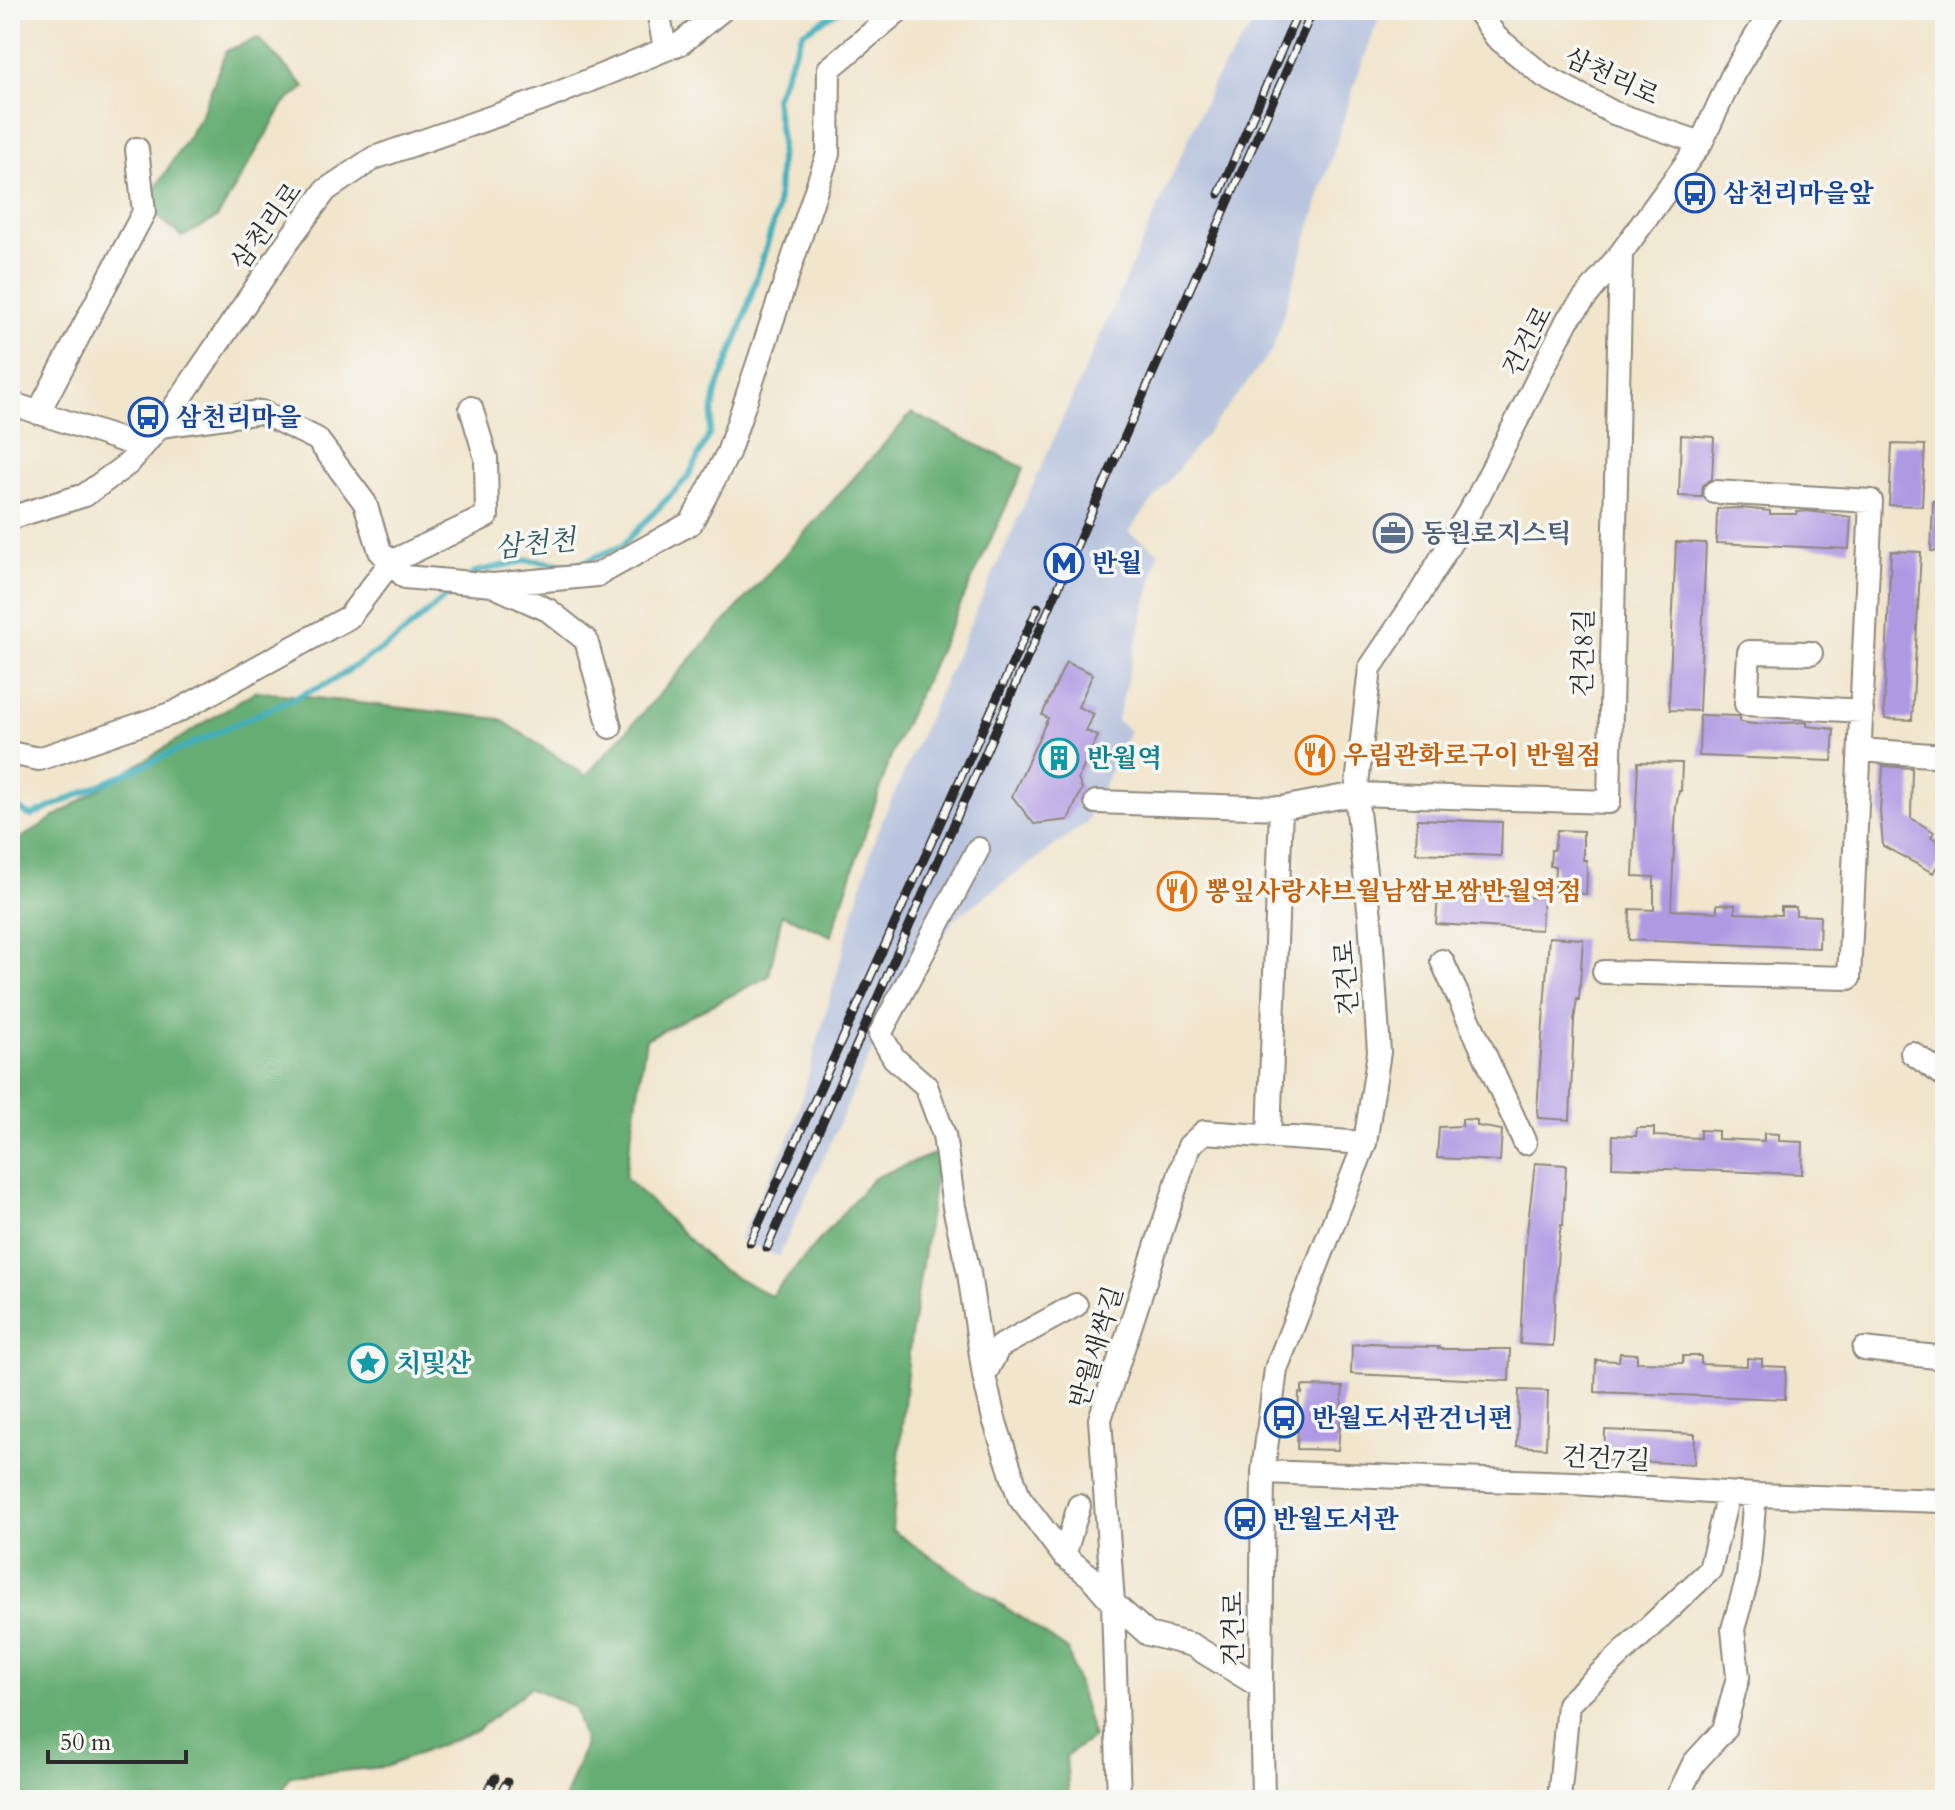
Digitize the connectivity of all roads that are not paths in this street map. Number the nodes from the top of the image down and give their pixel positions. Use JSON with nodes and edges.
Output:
{"nodes":[{"id":1,"x":658,"y":10,"type":"edge"},
{"id":2,"x":722,"y":10,"type":"edge"},
{"id":3,"x":899,"y":10,"type":"edge"},
{"id":4,"x":1477,"y":10,"type":"edge"},
{"id":5,"x":1772,"y":10,"type":"edge"},
{"id":6,"x":665,"y":49,"type":"junction"},
{"id":7,"x":1701,"y":143,"type":"junction"},
{"id":8,"x":137,"y":149,"type":"dead end"},
{"id":9,"x":1621,"y":253,"type":"junction"},
{"id":10,"x":10,"y":403,"type":"edge"},
{"id":11,"x":471,"y":408,"type":"dead end"},
{"id":12,"x":38,"y":413,"type":"junction"},
{"id":13,"x":160,"y":426,"type":"junction"},
{"id":14,"x":142,"y":447,"type":"junction"},
{"id":15,"x":1715,"y":492,"type":"dead end"},
{"id":16,"x":10,"y":518,"type":"edge"},
{"id":17,"x":398,"y":569,"type":"junction"},
{"id":18,"x":493,"y":585,"type":"junction"},
{"id":19,"x":1811,"y":653,"type":"dead end"},
{"id":20,"x":1862,"y":711,"type":"junction"},
{"id":21,"x":610,"y":727,"type":"dead end"},
{"id":22,"x":1860,"y":750,"type":"junction"},
{"id":23,"x":10,"y":753,"type":"edge"},
{"id":24,"x":1945,"y":756,"type":"edge"},
{"id":25,"x":1356,"y":794,"type":"junction"},
{"id":26,"x":1096,"y":802,"type":"dead end"},
{"id":27,"x":1281,"y":808,"type":"junction"},
{"id":28,"x":978,"y":849,"type":"dead end"},
{"id":29,"x":1442,"y":961,"type":"dead end"},
{"id":30,"x":1604,"y":972,"type":"dead end"},
{"id":31,"x":1912,"y":1053,"type":"dead end"},
{"id":32,"x":1945,"y":1076,"type":"edge"},
{"id":33,"x":1269,"y":1136,"type":"junction"},
{"id":34,"x":1365,"y":1143,"type":"junction"},
{"id":35,"x":1525,"y":1143,"type":"dead end"},
{"id":36,"x":1076,"y":1305,"type":"dead end"},
{"id":37,"x":1864,"y":1349,"type":"dead end"},
{"id":38,"x":1945,"y":1358,"type":"edge"},
{"id":39,"x":984,"y":1376,"type":"junction"},
{"id":40,"x":1263,"y":1472,"type":"junction"},
{"id":41,"x":1728,"y":1494,"type":"junction"},
{"id":42,"x":1755,"y":1495,"type":"junction"},
{"id":43,"x":1945,"y":1501,"type":"edge"},
{"id":44,"x":1079,"y":1506,"type":"dead end"},
{"id":45,"x":1064,"y":1556,"type":"junction"},
{"id":46,"x":1113,"y":1603,"type":"junction"},
{"id":47,"x":1261,"y":1687,"type":"junction"},
{"id":48,"x":1119,"y":1800,"type":"edge"},
{"id":49,"x":1263,"y":1800,"type":"edge"},
{"id":50,"x":1559,"y":1800,"type":"edge"},
{"id":51,"x":1676,"y":1800,"type":"edge"}],
"edges":[{"from":1,"to":6,"type":"street"},
{"from":2,"to":6,"type":"street","name":"삼천리로"},
{"from":3,"to":18,"type":"street"},
{"from":4,"to":7,"type":"street","name":"삼천리로"},
{"from":5,"to":7,"type":"street","name":"건건로"},
{"from":6,"to":13,"type":"street","name":"삼천리로"},
{"from":7,"to":9,"type":"street","name":"건건로"},
{"from":8,"to":12,"type":"street"},
{"from":9,"to":25,"type":"street","name":"건건로"},
{"from":9,"to":25,"type":"street","name":"건건8길"},
{"from":10,"to":12,"type":"street"},
{"from":11,"to":17,"type":"street"},
{"from":12,"to":14,"type":"street"},
{"from":13,"to":14,"type":"street","name":"삼천리로"},
{"from":13,"to":17,"type":"street"},
{"from":14,"to":16,"type":"street","name":"삼천리로"},
{"from":15,"to":20,"type":"street"},
{"from":17,"to":18,"type":"street"},
{"from":17,"to":23,"type":"street"},
{"from":18,"to":21,"type":"street"},
{"from":19,"to":20,"type":"street"},
{"from":20,"to":22,"type":"street"},
{"from":22,"to":24,"type":"street"},
{"from":22,"to":30,"type":"street"},
{"from":25,"to":27,"type":"street"},
{"from":25,"to":34,"type":"street","name":"건건로"},
{"from":26,"to":27,"type":"street"},
{"from":27,"to":33,"type":"street"},
{"from":28,"to":39,"type":"street"},
{"from":29,"to":35,"type":"street"},
{"from":31,"to":32,"type":"street"},
{"from":33,"to":34,"type":"street","name":"반월새싹길"},
{"from":33,"to":46,"type":"street","name":"반월새싹길"},
{"from":34,"to":40,"type":"street","name":"건건로"},
{"from":36,"to":39,"type":"street"},
{"from":37,"to":38,"type":"street"},
{"from":39,"to":45,"type":"street"},
{"from":40,"to":41,"type":"street","name":"건건7길"},
{"from":40,"to":47,"type":"street","name":"건건로"},
{"from":41,"to":42,"type":"street","name":"건건7길"},
{"from":41,"to":50,"type":"street"},
{"from":42,"to":43,"type":"street","name":"건건7길"},
{"from":42,"to":51,"type":"street"},
{"from":44,"to":45,"type":"street"},
{"from":45,"to":46,"type":"street"},
{"from":46,"to":47,"type":"street"},
{"from":46,"to":48,"type":"street","name":"반월새싹길"},
{"from":47,"to":49,"type":"street","name":"건건로"}]}
